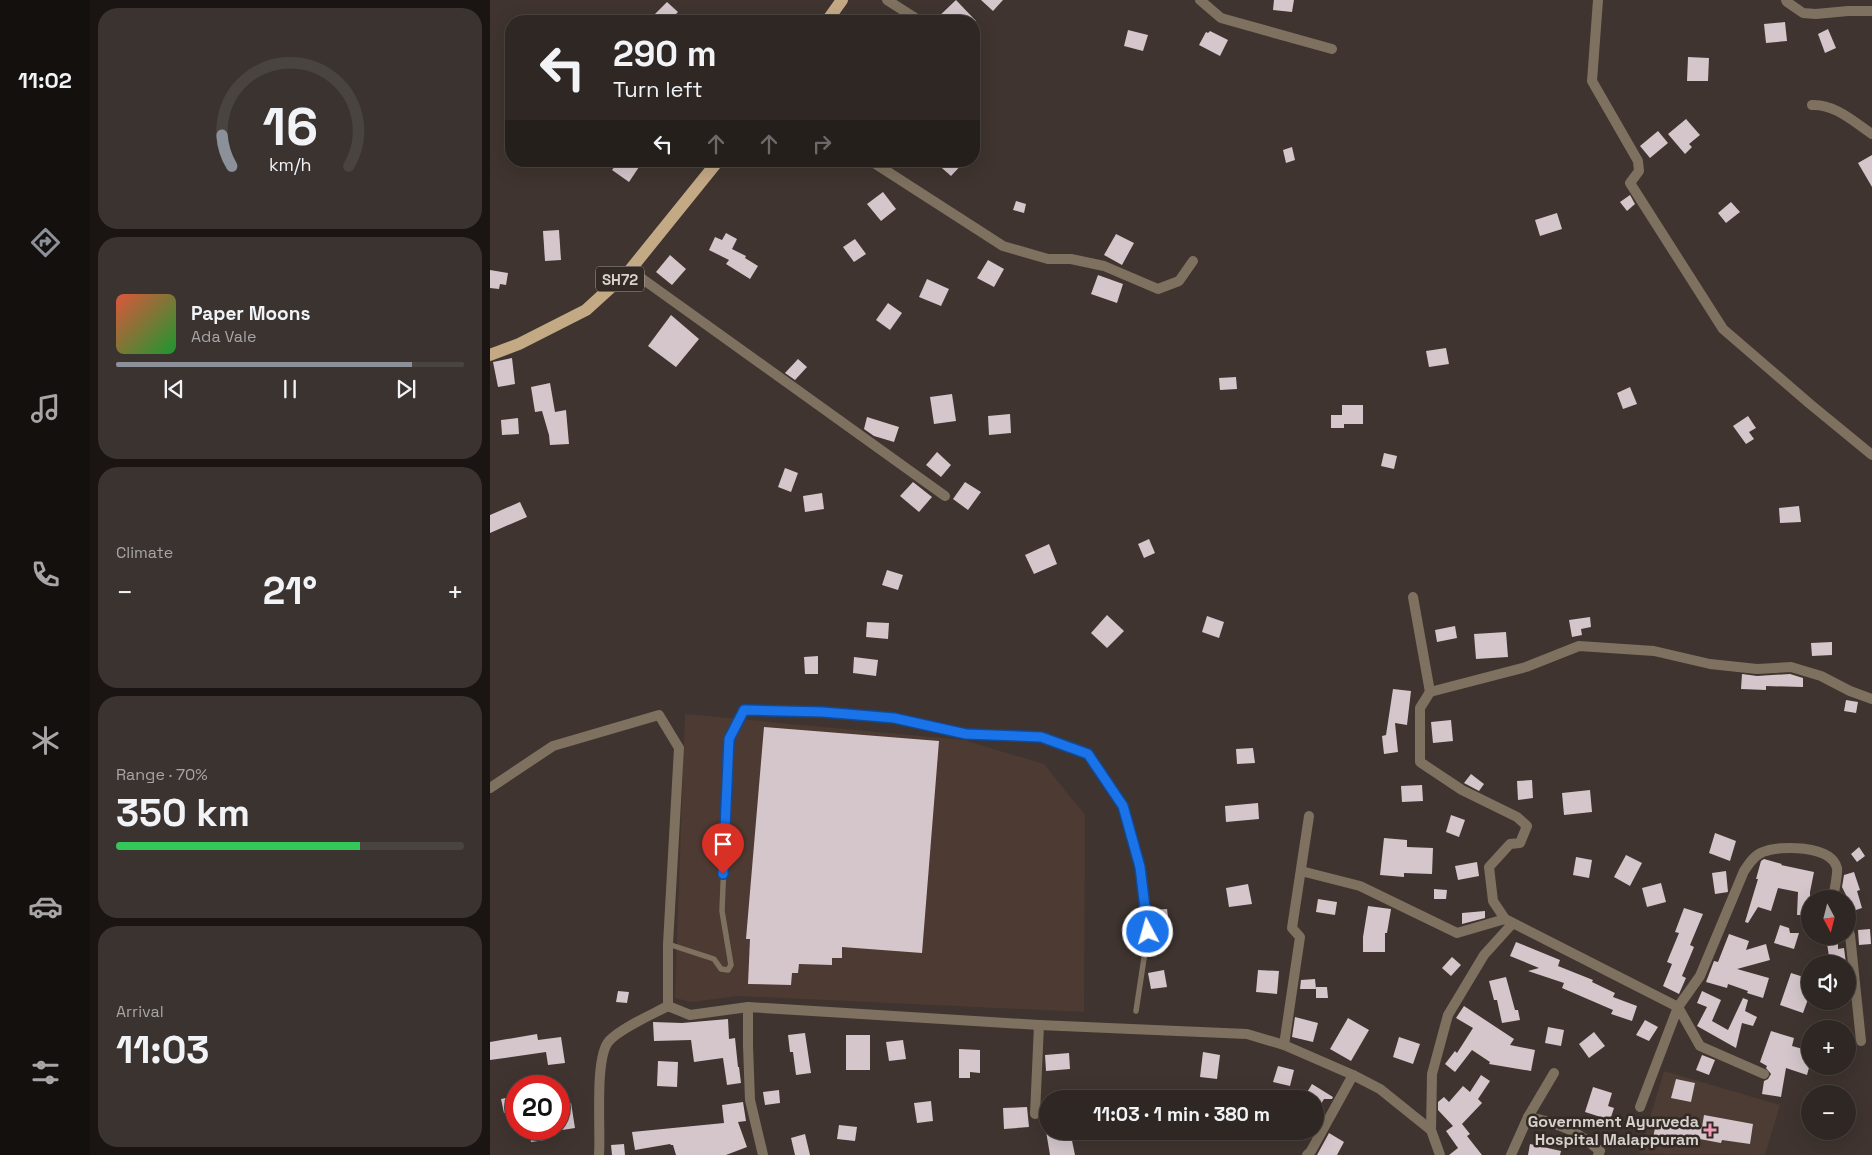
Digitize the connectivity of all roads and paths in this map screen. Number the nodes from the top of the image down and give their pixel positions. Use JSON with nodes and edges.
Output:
{"nodes":[{"id":1,"x":842,"y":0,"type":"edge"},
{"id":2,"x":887,"y":0,"type":"edge"},
{"id":3,"x":1200,"y":0,"type":"edge"},
{"id":4,"x":1598,"y":0,"type":"edge"},
{"id":5,"x":1786,"y":0,"type":"edge"},
{"id":6,"x":1872,"y":11,"type":"edge"},
{"id":7,"x":831,"y":15,"type":"edge"},
{"id":8,"x":911,"y":15,"type":"edge"},
{"id":9,"x":1332,"y":49,"type":"dead end"},
{"id":10,"x":1812,"y":105,"type":"dead end"},
{"id":11,"x":1872,"y":134,"type":"edge"},
{"id":12,"x":713,"y":167,"type":"edge"},
{"id":13,"x":880,"y":167,"type":"edge"},
{"id":14,"x":1193,"y":261,"type":"dead end"},
{"id":15,"x":630,"y":270,"type":"junction"},
{"id":16,"x":490,"y":355,"type":"edge"},
{"id":17,"x":1872,"y":455,"type":"edge"},
{"id":18,"x":945,"y":496,"type":"dead end"},
{"id":19,"x":1413,"y":597,"type":"dead end"},
{"id":20,"x":1430,"y":692,"type":"junction"},
{"id":21,"x":1872,"y":699,"type":"edge"},
{"id":22,"x":490,"y":788,"type":"edge"},
{"id":23,"x":1309,"y":816,"type":"dead end"},
{"id":24,"x":1301,"y":871,"type":"junction"},
{"id":25,"x":1834,"y":890,"type":"edge"},
{"id":26,"x":1508,"y":921,"type":"junction"},
{"id":27,"x":668,"y":944,"type":"junction"},
{"id":28,"x":1851,"y":945,"type":"edge"},
{"id":29,"x":668,"y":1006,"type":"junction"},
{"id":30,"x":748,"y":1007,"type":"junction"},
{"id":31,"x":1678,"y":1007,"type":"junction"},
{"id":32,"x":1136,"y":1011,"type":"dead end"},
{"id":33,"x":1039,"y":1025,"type":"junction"},
{"id":34,"x":1861,"y":1041,"type":"dead end"},
{"id":35,"x":1284,"y":1045,"type":"junction"},
{"id":36,"x":1554,"y":1073,"type":"dead end"},
{"id":37,"x":1764,"y":1074,"type":"dead end"},
{"id":38,"x":1353,"y":1075,"type":"junction"},
{"id":39,"x":1640,"y":1107,"type":"dead end"},
{"id":40,"x":1035,"y":1114,"type":"dead end"},
{"id":41,"x":1528,"y":1117,"type":"junction"},
{"id":42,"x":1431,"y":1130,"type":"junction"},
{"id":43,"x":599,"y":1155,"type":"edge"},
{"id":44,"x":763,"y":1155,"type":"edge"},
{"id":45,"x":1307,"y":1155,"type":"edge"},
{"id":46,"x":1440,"y":1155,"type":"edge"},
{"id":47,"x":1510,"y":1155,"type":"edge"},
{"id":48,"x":1598,"y":1155,"type":"edge"}],
"edges":[{"from":1,"to":7,"type":"main road"},
{"from":2,"to":8,"type":"street"},
{"from":3,"to":9,"type":"street"},
{"from":4,"to":17,"type":"street"},
{"from":5,"to":6,"type":"street"},
{"from":10,"to":11,"type":"street"},
{"from":12,"to":15,"type":"main road","number":"SH72"},
{"from":13,"to":14,"type":"street"},
{"from":15,"to":16,"type":"main road","number":"SH72"},
{"from":15,"to":18,"type":"street"},
{"from":19,"to":20,"type":"street"},
{"from":20,"to":21,"type":"street"},
{"from":20,"to":26,"type":"street"},
{"from":22,"to":27,"type":"street"},
{"from":23,"to":24,"type":"street"},
{"from":24,"to":26,"type":"street"},
{"from":24,"to":35,"type":"street"},
{"from":25,"to":31,"type":"street"},
{"from":26,"to":31,"type":"street"},
{"from":26,"to":42,"type":"street"},
{"from":27,"to":29,"type":"street"},
{"from":27,"to":32,"type":"lane"},
{"from":28,"to":34,"type":"street"},
{"from":29,"to":30,"type":"street"},
{"from":29,"to":43,"type":"street"},
{"from":30,"to":33,"type":"street"},
{"from":30,"to":44,"type":"street"},
{"from":31,"to":37,"type":"street"},
{"from":31,"to":39,"type":"street"},
{"from":33,"to":35,"type":"street"},
{"from":33,"to":40,"type":"street"},
{"from":35,"to":38,"type":"street"},
{"from":36,"to":41,"type":"street"},
{"from":38,"to":42,"type":"street"},
{"from":38,"to":45,"type":"street"},
{"from":41,"to":47,"type":"street"},
{"from":41,"to":48,"type":"street"},
{"from":42,"to":46,"type":"street"}]}
